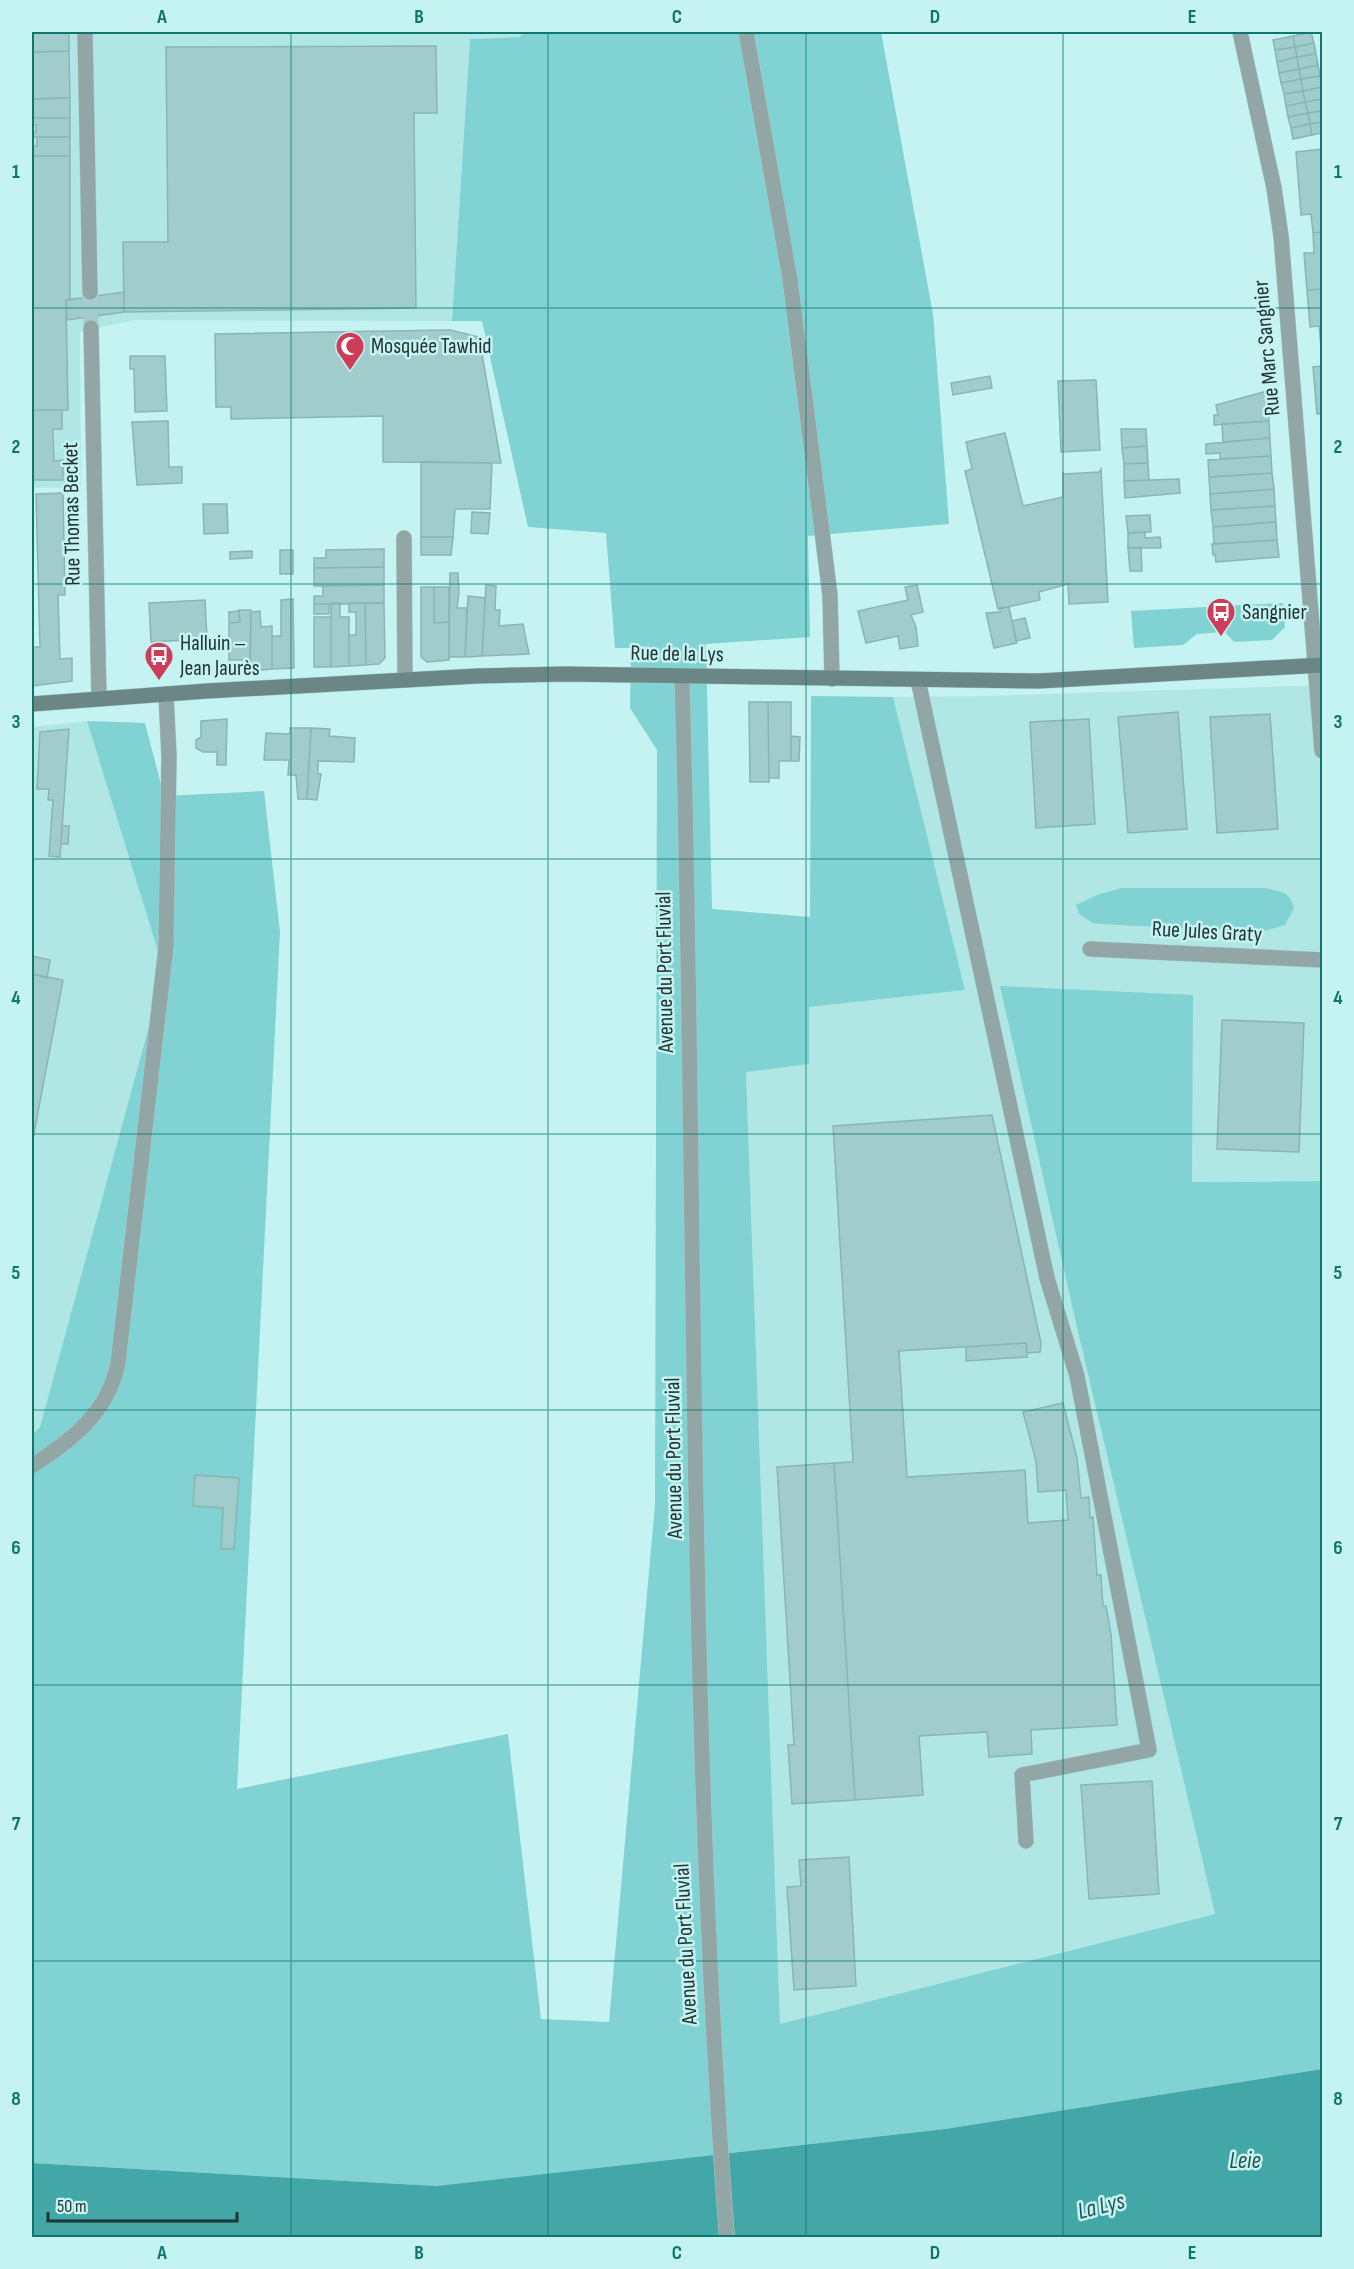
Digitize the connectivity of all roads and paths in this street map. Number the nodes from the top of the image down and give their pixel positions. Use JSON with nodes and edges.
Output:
{"nodes":[{"id":1,"x":85,"y":32,"type":"edge"},
{"id":2,"x":746,"y":32,"type":"edge"},
{"id":3,"x":1240,"y":32,"type":"edge"},
{"id":4,"x":90,"y":292,"type":"tunnel mouth"},
{"id":5,"x":91,"y":328,"type":"tunnel mouth"},
{"id":6,"x":405,"y":538,"type":"dead end"},
{"id":7,"x":1319,"y":665,"type":"edge"},
{"id":8,"x":682,"y":677,"type":"junction"},
{"id":9,"x":832,"y":679,"type":"junction"},
{"id":10,"x":405,"y":680,"type":"junction"},
{"id":11,"x":918,"y":680,"type":"junction"},
{"id":12,"x":166,"y":694,"type":"junction"},
{"id":13,"x":99,"y":698,"type":"junction"},
{"id":14,"x":32,"y":704,"type":"edge"},
{"id":15,"x":1323,"y":751,"type":"edge"},
{"id":16,"x":1090,"y":949,"type":"dead end"},
{"id":17,"x":1323,"y":960,"type":"edge"},
{"id":18,"x":32,"y":1466,"type":"edge"},
{"id":19,"x":1026,"y":1840,"type":"dead end"},
{"id":20,"x":727,"y":2238,"type":"edge"}],
"edges":[{"from":1,"to":4,"type":"street"},
{"from":2,"to":9,"type":"street"},
{"from":3,"to":7,"type":"street","name":"Rue Marc Sangnier"},
{"from":5,"to":13,"type":"street","name":"Rue Thomas Becket"},
{"from":6,"to":10,"type":"street"},
{"from":7,"to":11,"type":"main road","name":"Rue de la Lys"},
{"from":7,"to":15,"type":"street"},
{"from":8,"to":9,"type":"main road","name":"Rue de la Lys"},
{"from":8,"to":10,"type":"main road","name":"Rue de la Lys"},
{"from":8,"to":20,"type":"street","name":"Avenue du Port Fluvial"},
{"from":9,"to":11,"type":"main road","name":"Rue de la Lys"},
{"from":10,"to":12,"type":"main road","name":"Rue de la Lys"},
{"from":11,"to":19,"type":"street"},
{"from":12,"to":13,"type":"main road","name":"Rue de la Lys"},
{"from":12,"to":18,"type":"street"},
{"from":13,"to":14,"type":"main road","name":"Rue de la Lys"},
{"from":16,"to":17,"type":"street","name":"Rue Jules Graty"}]}
